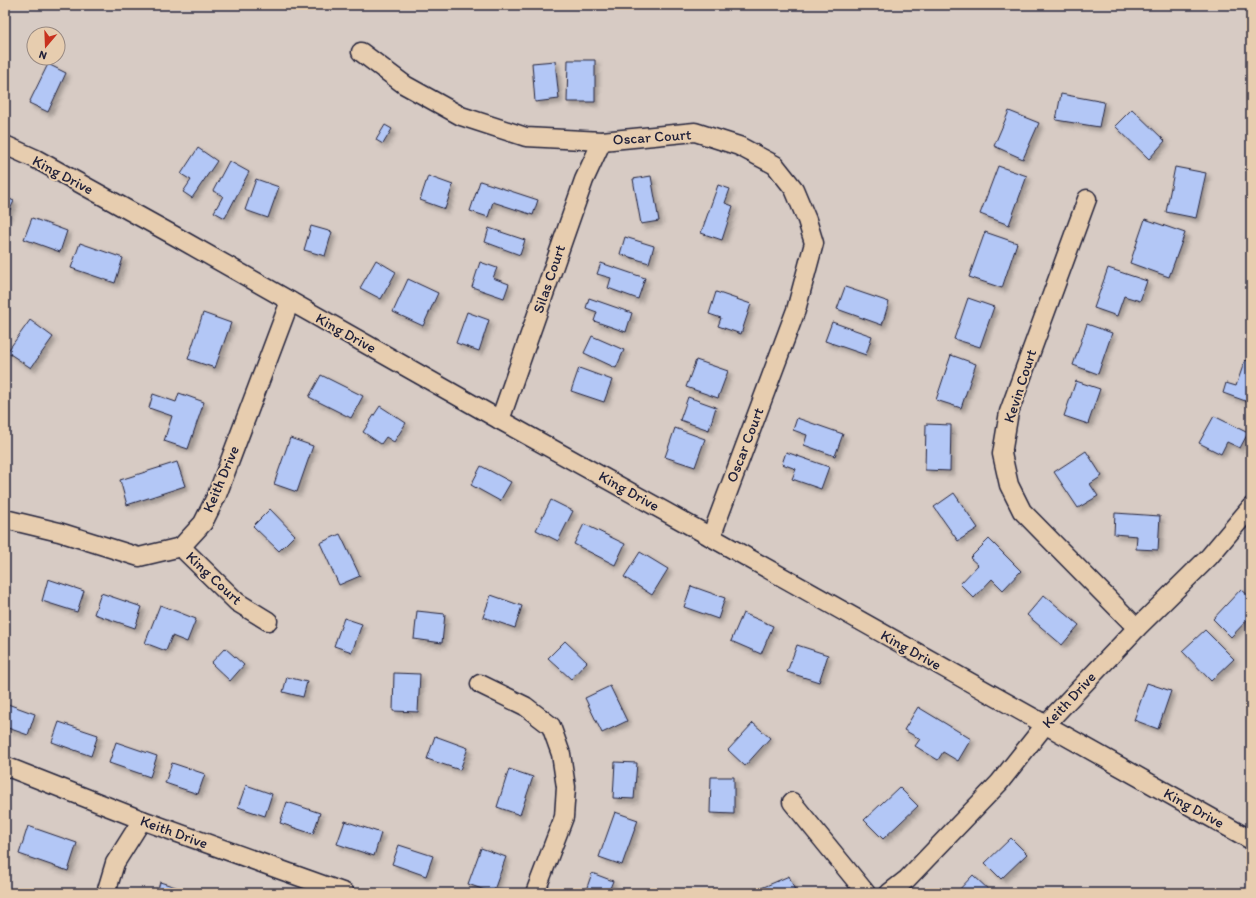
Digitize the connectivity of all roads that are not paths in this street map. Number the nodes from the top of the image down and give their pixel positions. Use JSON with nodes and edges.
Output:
{"nodes":[{"id":1,"x":361,"y":52,"type":"dead end"},
{"id":2,"x":602,"y":141,"type":"junction"},
{"id":3,"x":5,"y":145,"type":"edge"},
{"id":4,"x":1087,"y":199,"type":"dead end"},
{"id":5,"x":290,"y":302,"type":"junction"},
{"id":6,"x":500,"y":420,"type":"junction"},
{"id":7,"x":1251,"y":507,"type":"edge"},
{"id":8,"x":5,"y":518,"type":"edge"},
{"id":9,"x":711,"y":537,"type":"junction"},
{"id":10,"x":182,"y":547,"type":"junction"},
{"id":11,"x":268,"y":621,"type":"dead end"},
{"id":12,"x":1137,"y":628,"type":"junction"},
{"id":13,"x":480,"y":684,"type":"dead end"},
{"id":14,"x":1045,"y":725,"type":"junction"},
{"id":15,"x":5,"y":766,"type":"edge"},
{"id":16,"x":792,"y":802,"type":"dead end"},
{"id":17,"x":142,"y":820,"type":"junction"},
{"id":18,"x":1251,"y":840,"type":"edge"},
{"id":19,"x":106,"y":893,"type":"edge"},
{"id":20,"x":345,"y":893,"type":"edge"},
{"id":21,"x":535,"y":893,"type":"edge"},
{"id":22,"x":866,"y":893,"type":"edge"},
{"id":23,"x":889,"y":893,"type":"edge"}],
"edges":[{"from":1,"to":2,"type":"street","name":"Oscar Court"},
{"from":2,"to":6,"type":"street","name":"Silas Court"},
{"from":2,"to":9,"type":"street","name":"Oscar Court"},
{"from":3,"to":5,"type":"street","name":"King Drive"},
{"from":4,"to":12,"type":"street","name":"Kevin Court"},
{"from":5,"to":6,"type":"street","name":"King Drive"},
{"from":5,"to":10,"type":"street","name":"Keith Drive"},
{"from":6,"to":9,"type":"street","name":"King Drive"},
{"from":7,"to":12,"type":"street","name":"Keith Drive"},
{"from":8,"to":10,"type":"street"},
{"from":9,"to":14,"type":"street","name":"King Drive"},
{"from":10,"to":11,"type":"street","name":"King Court"},
{"from":12,"to":14,"type":"street","name":"Keith Drive"},
{"from":13,"to":21,"type":"street"},
{"from":14,"to":18,"type":"street","name":"King Drive"},
{"from":14,"to":23,"type":"street","name":"Keith Drive"},
{"from":15,"to":17,"type":"street","name":"Keith Drive"},
{"from":16,"to":22,"type":"street"},
{"from":17,"to":19,"type":"street"},
{"from":17,"to":20,"type":"street","name":"Keith Drive"}]}
